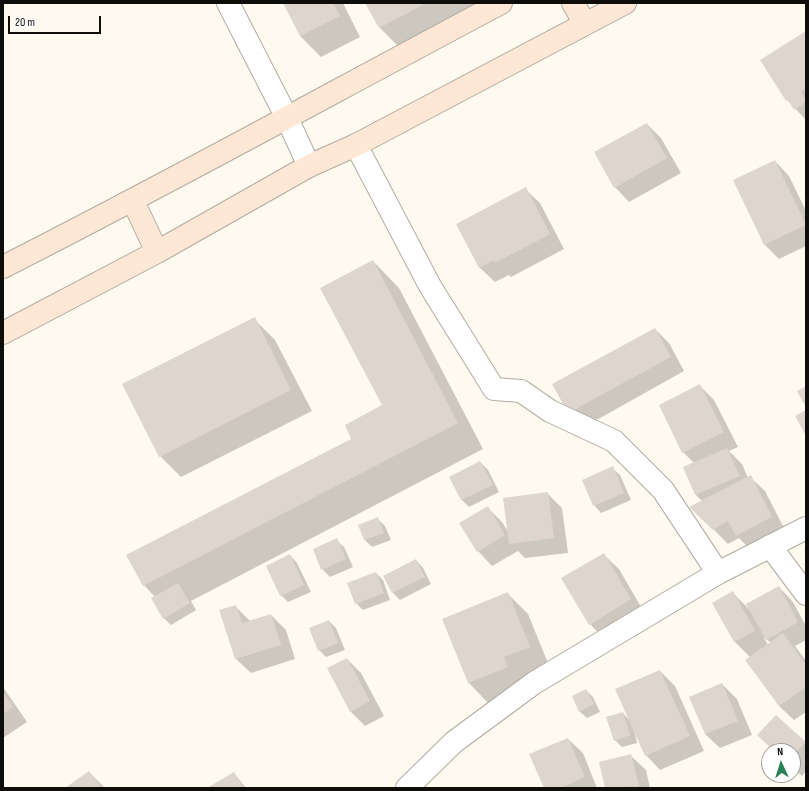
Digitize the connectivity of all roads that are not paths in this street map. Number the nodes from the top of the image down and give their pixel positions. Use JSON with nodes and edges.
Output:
{"nodes":[{"id":1,"x":228,"y":3,"type":"edge"},
{"id":2,"x":501,"y":3,"type":"edge"},
{"id":3,"x":573,"y":3,"type":"edge"},
{"id":4,"x":625,"y":3,"type":"edge"},
{"id":5,"x":585,"y":24,"type":"junction"},
{"id":6,"x":286,"y":116,"type":"junction"},
{"id":7,"x":356,"y":145,"type":"junction"},
{"id":8,"x":309,"y":166,"type":"junction"},
{"id":9,"x":133,"y":201,"type":"junction"},
{"id":10,"x":158,"y":252,"type":"junction"},
{"id":11,"x":3,"y":267,"type":"edge"},
{"id":12,"x":3,"y":333,"type":"edge"},
{"id":13,"x":806,"y":528,"type":"edge"},
{"id":14,"x":770,"y":546,"type":"junction"},
{"id":15,"x":718,"y":573,"type":"junction"},
{"id":16,"x":806,"y":594,"type":"edge"},
{"id":17,"x":407,"y":788,"type":"edge"}],
"edges":[{"from":1,"to":6,"type":"street"},
{"from":2,"to":6,"type":"street"},
{"from":3,"to":5,"type":"street"},
{"from":4,"to":5,"type":"street"},
{"from":5,"to":7,"type":"street"},
{"from":6,"to":8,"type":"street"},
{"from":6,"to":9,"type":"street"},
{"from":7,"to":8,"type":"street"},
{"from":7,"to":15,"type":"street"},
{"from":8,"to":10,"type":"street"},
{"from":9,"to":10,"type":"street"},
{"from":9,"to":11,"type":"street"},
{"from":10,"to":12,"type":"street"},
{"from":13,"to":14,"type":"street"},
{"from":14,"to":15,"type":"street"},
{"from":14,"to":16,"type":"street"},
{"from":15,"to":17,"type":"street"}]}
